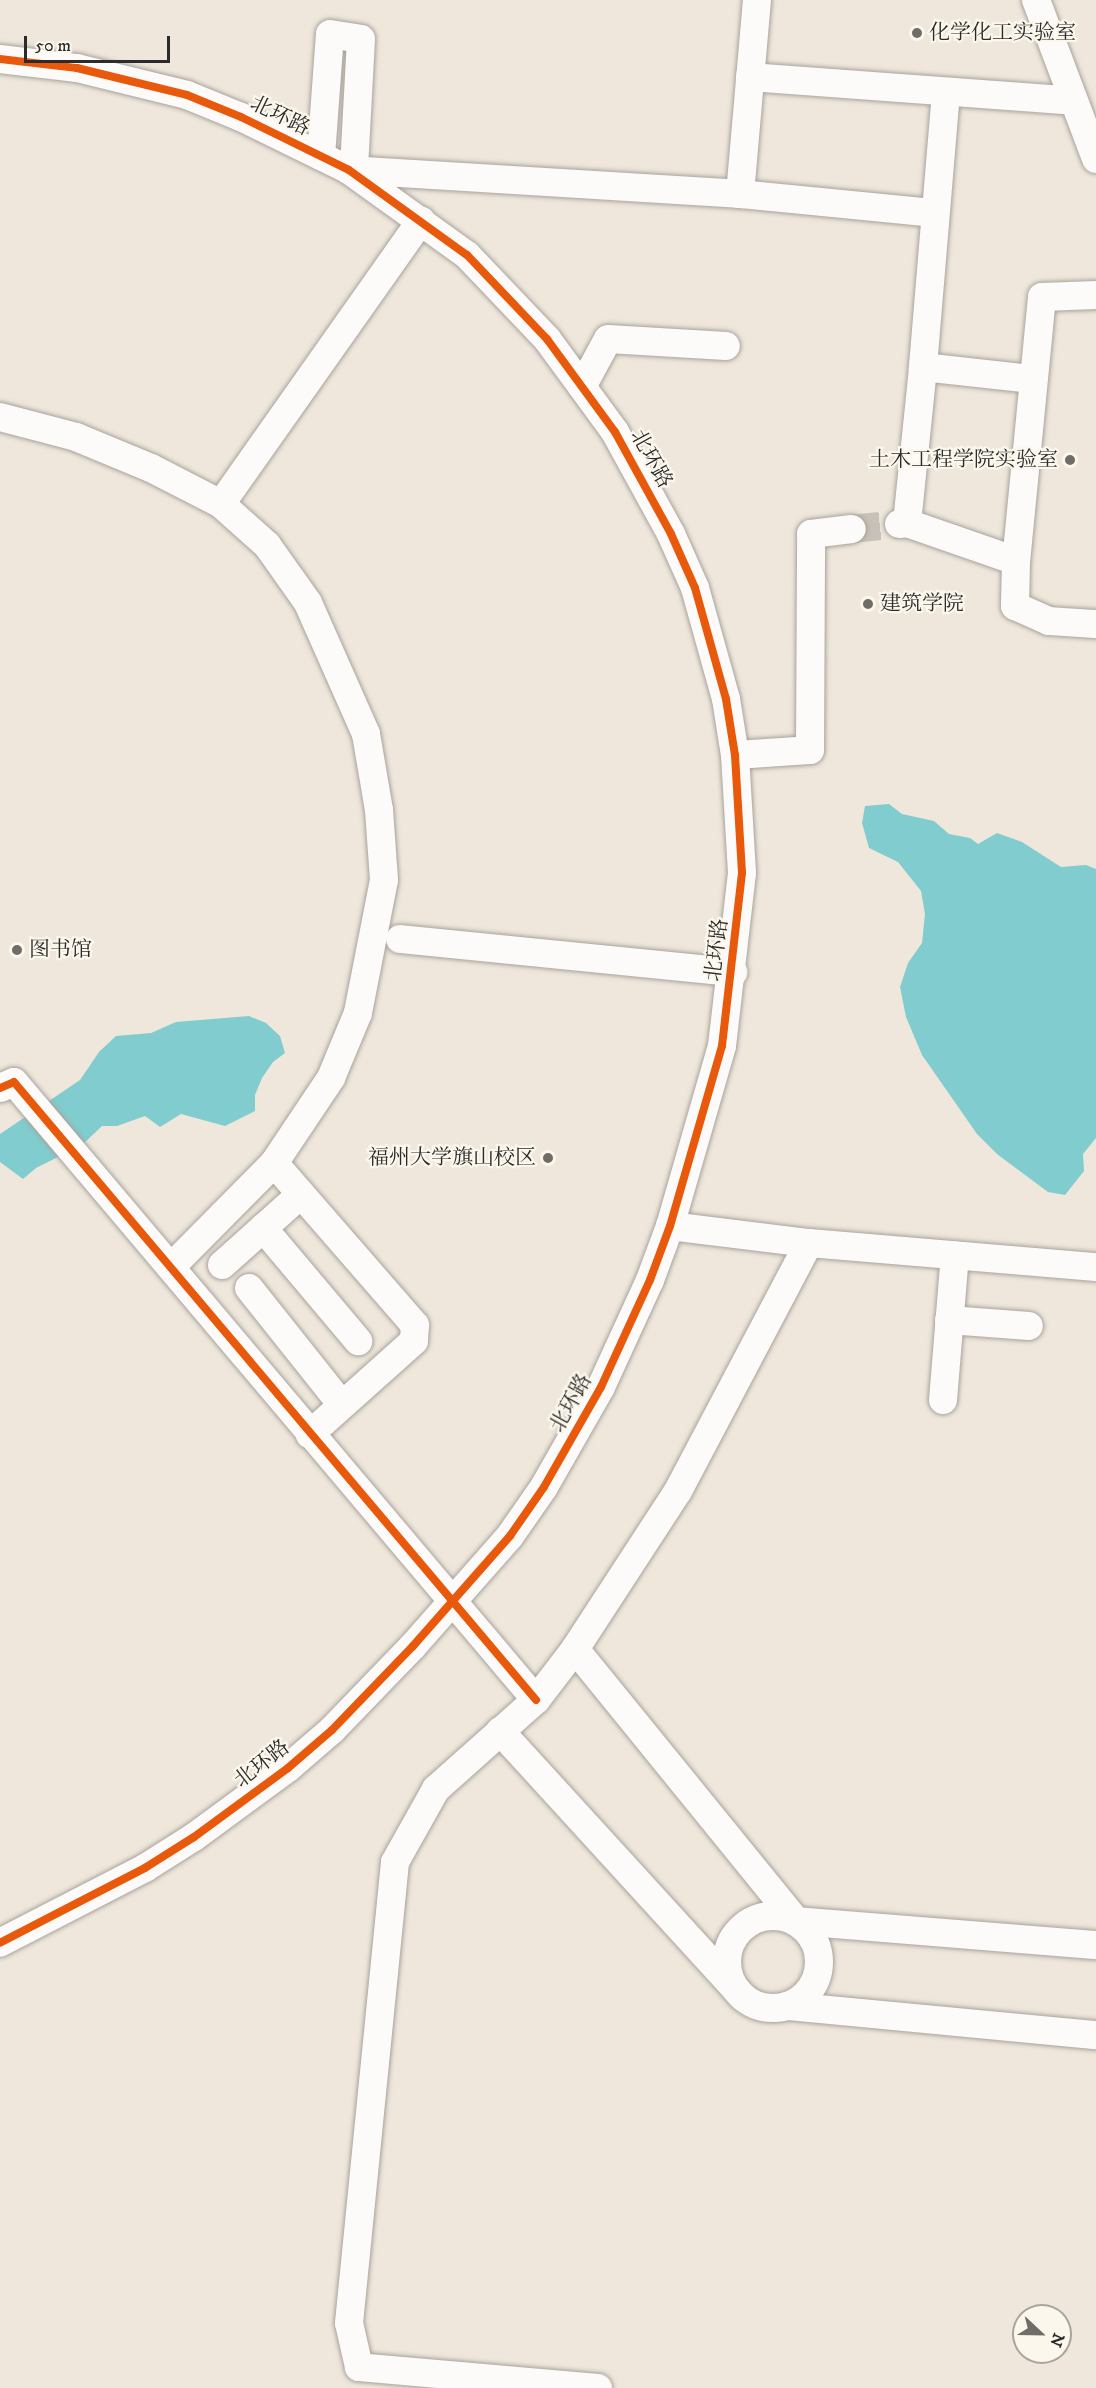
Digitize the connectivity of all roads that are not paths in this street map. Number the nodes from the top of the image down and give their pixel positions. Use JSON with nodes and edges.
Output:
{"nodes":[{"id":1,"x":757,"y":0,"type":"edge"},
{"id":2,"x":1036,"y":0,"type":"edge"},
{"id":3,"x":0,"y":59,"type":"edge"},
{"id":4,"x":750,"y":77,"type":"junction"},
{"id":5,"x":946,"y":92,"type":"junction"},
{"id":6,"x":1073,"y":101,"type":"junction"},
{"id":7,"x":321,"y":156,"type":"junction"},
{"id":8,"x":1096,"y":159,"type":"edge"},
{"id":9,"x":352,"y":170,"type":"junction"},
{"id":10,"x":740,"y":194,"type":"junction"},
{"id":11,"x":934,"y":213,"type":"junction"},
{"id":12,"x":421,"y":220,"type":"junction"},
{"id":13,"x":1096,"y":295,"type":"edge"},
{"id":14,"x":726,"y":346,"type":"dead end"},
{"id":15,"x":923,"y":367,"type":"junction"},
{"id":16,"x":1032,"y":379,"type":"junction"},
{"id":17,"x":583,"y":385,"type":"junction"},
{"id":18,"x":0,"y":417,"type":"edge"},
{"id":19,"x":220,"y":504,"type":"junction"},
{"id":20,"x":852,"y":529,"type":"tunnel mouth"},
{"id":21,"x":1016,"y":561,"type":"junction"},
{"id":22,"x":1096,"y":624,"type":"edge"},
{"id":23,"x":735,"y":755,"type":"junction"},
{"id":24,"x":400,"y":939,"type":"dead end"},
{"id":25,"x":733,"y":972,"type":"junction"},
{"id":26,"x":0,"y":1088,"type":"edge"},
{"id":27,"x":274,"y":1163,"type":"junction"},
{"id":28,"x":301,"y":1194,"type":"junction"},
{"id":29,"x":670,"y":1226,"type":"junction"},
{"id":30,"x":263,"y":1228,"type":"junction"},
{"id":31,"x":809,"y":1243,"type":"junction"},
{"id":32,"x":955,"y":1255,"type":"junction"},
{"id":33,"x":222,"y":1265,"type":"dead end"},
{"id":34,"x":171,"y":1267,"type":"junction"},
{"id":35,"x":1096,"y":1267,"type":"edge"},
{"id":36,"x":249,"y":1288,"type":"dead end"},
{"id":37,"x":949,"y":1320,"type":"junction"},
{"id":38,"x":1029,"y":1326,"type":"dead end"},
{"id":39,"x":358,"y":1341,"type":"dead end"},
{"id":40,"x":943,"y":1400,"type":"dead end"},
{"id":41,"x":342,"y":1406,"type":"junction"},
{"id":42,"x":310,"y":1434,"type":"junction"},
{"id":43,"x":451,"y":1604,"type":"junction"},
{"id":44,"x":575,"y":1649,"type":"junction"},
{"id":45,"x":536,"y":1700,"type":"junction"},
{"id":46,"x":500,"y":1731,"type":"junction"},
{"id":47,"x":796,"y":1922,"type":"junction"},
{"id":48,"x":0,"y":1943,"type":"edge"},
{"id":49,"x":1096,"y":1945,"type":"edge"},
{"id":50,"x":743,"y":1997,"type":"junction"},
{"id":51,"x":787,"y":2006,"type":"junction"},
{"id":52,"x":1096,"y":2035,"type":"edge"},
{"id":53,"x":358,"y":2377,"type":"edge"},
{"id":54,"x":598,"y":2388,"type":"edge"}],
"edges":[{"from":1,"to":4,"type":"street"},
{"from":2,"to":6,"type":"street"},
{"from":3,"to":7,"type":"street","name":"北环路"},
{"from":4,"to":5,"type":"street"},
{"from":4,"to":10,"type":"street"},
{"from":5,"to":6,"type":"street"},
{"from":5,"to":11,"type":"street"},
{"from":6,"to":8,"type":"street"},
{"from":7,"to":9,"type":"street","name":"北环路"},
{"from":7,"to":9,"type":"street"},
{"from":9,"to":10,"type":"street"},
{"from":9,"to":12,"type":"street","name":"北环路"},
{"from":10,"to":11,"type":"street"},
{"from":11,"to":15,"type":"street"},
{"from":12,"to":17,"type":"street","name":"北环路"},
{"from":12,"to":19,"type":"street"},
{"from":13,"to":16,"type":"street"},
{"from":14,"to":17,"type":"street"},
{"from":15,"to":16,"type":"street"},
{"from":15,"to":21,"type":"street"},
{"from":16,"to":21,"type":"street"},
{"from":17,"to":23,"type":"street","name":"北环路"},
{"from":18,"to":19,"type":"street"},
{"from":19,"to":27,"type":"street"},
{"from":20,"to":23,"type":"street"},
{"from":21,"to":22,"type":"street"},
{"from":23,"to":25,"type":"street","name":"北环路"},
{"from":24,"to":25,"type":"street"},
{"from":25,"to":29,"type":"street","name":"北环路"},
{"from":26,"to":34,"type":"street"},
{"from":27,"to":28,"type":"street"},
{"from":27,"to":34,"type":"street"},
{"from":28,"to":30,"type":"street"},
{"from":28,"to":41,"type":"street"},
{"from":29,"to":31,"type":"street"},
{"from":29,"to":43,"type":"street","name":"北环路"},
{"from":30,"to":33,"type":"street"},
{"from":30,"to":39,"type":"street"},
{"from":31,"to":32,"type":"street"},
{"from":31,"to":44,"type":"street"},
{"from":32,"to":35,"type":"street"},
{"from":32,"to":37,"type":"street"},
{"from":34,"to":42,"type":"street"},
{"from":36,"to":41,"type":"street"},
{"from":37,"to":38,"type":"street"},
{"from":37,"to":40,"type":"street"},
{"from":41,"to":42,"type":"street"},
{"from":42,"to":43,"type":"street"},
{"from":43,"to":45,"type":"street"},
{"from":43,"to":48,"type":"street","name":"北环路"},
{"from":44,"to":45,"type":"street"},
{"from":44,"to":47,"type":"street"},
{"from":45,"to":46,"type":"street"},
{"from":46,"to":50,"type":"street"},
{"from":46,"to":53,"type":"street"},
{"from":47,"to":49,"type":"street"},
{"from":47,"to":50,"type":"street"},
{"from":47,"to":51,"type":"street"},
{"from":50,"to":51,"type":"street"},
{"from":51,"to":52,"type":"street"},
{"from":53,"to":54,"type":"street"}]}
